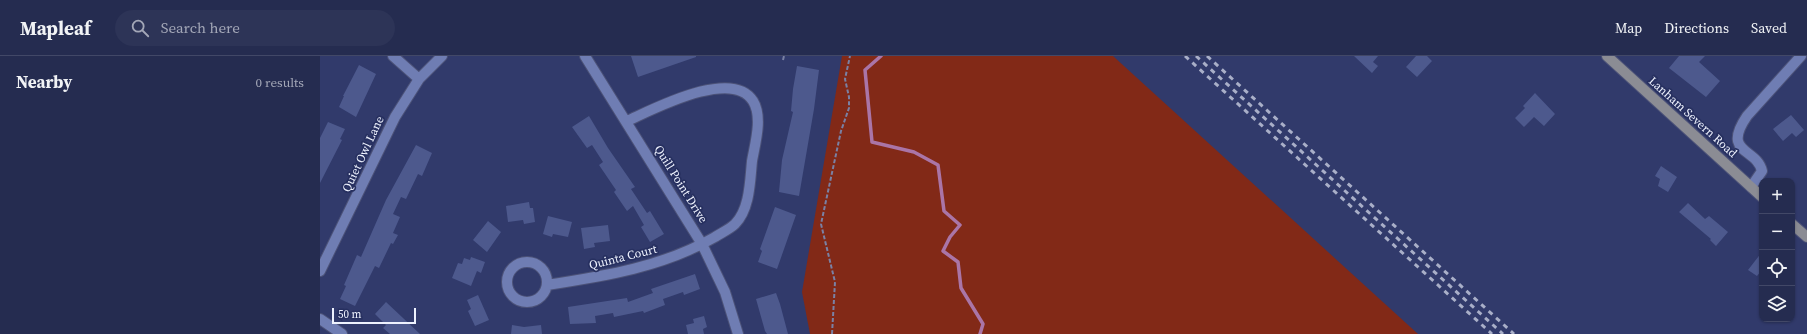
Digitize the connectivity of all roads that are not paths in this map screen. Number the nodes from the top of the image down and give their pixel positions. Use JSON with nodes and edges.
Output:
{"nodes":[{"id":1,"x":393,"y":56,"type":"edge"},
{"id":2,"x":442,"y":56,"type":"edge"},
{"id":3,"x":585,"y":56,"type":"edge"},
{"id":4,"x":1607,"y":56,"type":"edge"},
{"id":5,"x":1801,"y":56,"type":"edge"},
{"id":6,"x":418,"y":79,"type":"junction"},
{"id":7,"x":627,"y":121,"type":"junction"},
{"id":8,"x":1751,"y":187,"type":"junction"},
{"id":9,"x":1759,"y":194,"type":"edge"},
{"id":10,"x":1795,"y":227,"type":"edge"},
{"id":11,"x":1807,"y":237,"type":"edge"},
{"id":12,"x":702,"y":244,"type":"junction"},
{"id":13,"x":320,"y":271,"type":"edge"},
{"id":14,"x":547,"y":285,"type":"junction"},
{"id":15,"x":320,"y":319,"type":"edge"},
{"id":16,"x":342,"y":334,"type":"edge"},
{"id":17,"x":738,"y":334,"type":"edge"}],
"edges":[{"from":1,"to":6,"type":"street"},
{"from":2,"to":6,"type":"street","name":"Quiet Owl Lane"},
{"from":3,"to":7,"type":"street","name":"Quill Point Drive"},
{"from":4,"to":8,"type":"main road","name":"Lanham Severn Road"},
{"from":5,"to":8,"type":"street"},
{"from":6,"to":13,"type":"street","name":"Quiet Owl Lane"},
{"from":7,"to":12,"type":"street","name":"Quill Point Drive"},
{"from":7,"to":12,"type":"street","name":"Quinta Court"},
{"from":8,"to":9,"type":"main road","name":"Lanham Severn Road"},
{"from":10,"to":11,"type":"main road"},
{"from":12,"to":14,"type":"street","name":"Quinta Court"},
{"from":12,"to":17,"type":"street","name":"Quill Point Drive"},
{"from":14,"to":14,"type":"street"},
{"from":15,"to":16,"type":"street"}]}
